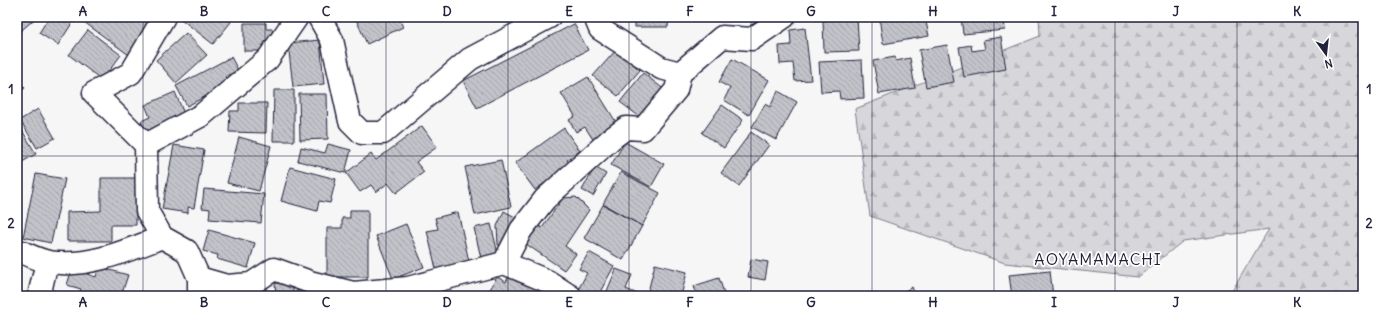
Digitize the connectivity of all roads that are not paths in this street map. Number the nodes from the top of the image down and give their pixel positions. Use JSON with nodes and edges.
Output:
{"nodes":[{"id":1,"x":164,"y":17,"type":"edge"},
{"id":2,"x":297,"y":17,"type":"edge"},
{"id":3,"x":319,"y":17,"type":"edge"},
{"id":4,"x":549,"y":17,"type":"edge"},
{"id":5,"x":595,"y":17,"type":"edge"},
{"id":6,"x":784,"y":17,"type":"edge"},
{"id":7,"x":680,"y":73,"type":"junction"},
{"id":8,"x":146,"y":145,"type":"junction"},
{"id":9,"x":162,"y":238,"type":"junction"},
{"id":10,"x":17,"y":250,"type":"edge"},
{"id":11,"x":47,"y":262,"type":"junction"},
{"id":12,"x":504,"y":263,"type":"junction"},
{"id":13,"x":199,"y":287,"type":"edge"},
{"id":14,"x":407,"y":292,"type":"edge"},
{"id":15,"x":39,"y":296,"type":"edge"},
{"id":16,"x":570,"y":296,"type":"edge"}],
"edges":[{"from":1,"to":8,"type":"street"},
{"from":2,"to":8,"type":"street"},
{"from":3,"to":4,"type":"street"},
{"from":5,"to":7,"type":"street"},
{"from":6,"to":7,"type":"street"},
{"from":7,"to":12,"type":"street"},
{"from":8,"to":9,"type":"street"},
{"from":9,"to":11,"type":"street"},
{"from":9,"to":13,"type":"street"},
{"from":10,"to":11,"type":"street"},
{"from":11,"to":15,"type":"street"},
{"from":12,"to":14,"type":"street"},
{"from":12,"to":16,"type":"street"},
{"from":13,"to":14,"type":"street"}]}
